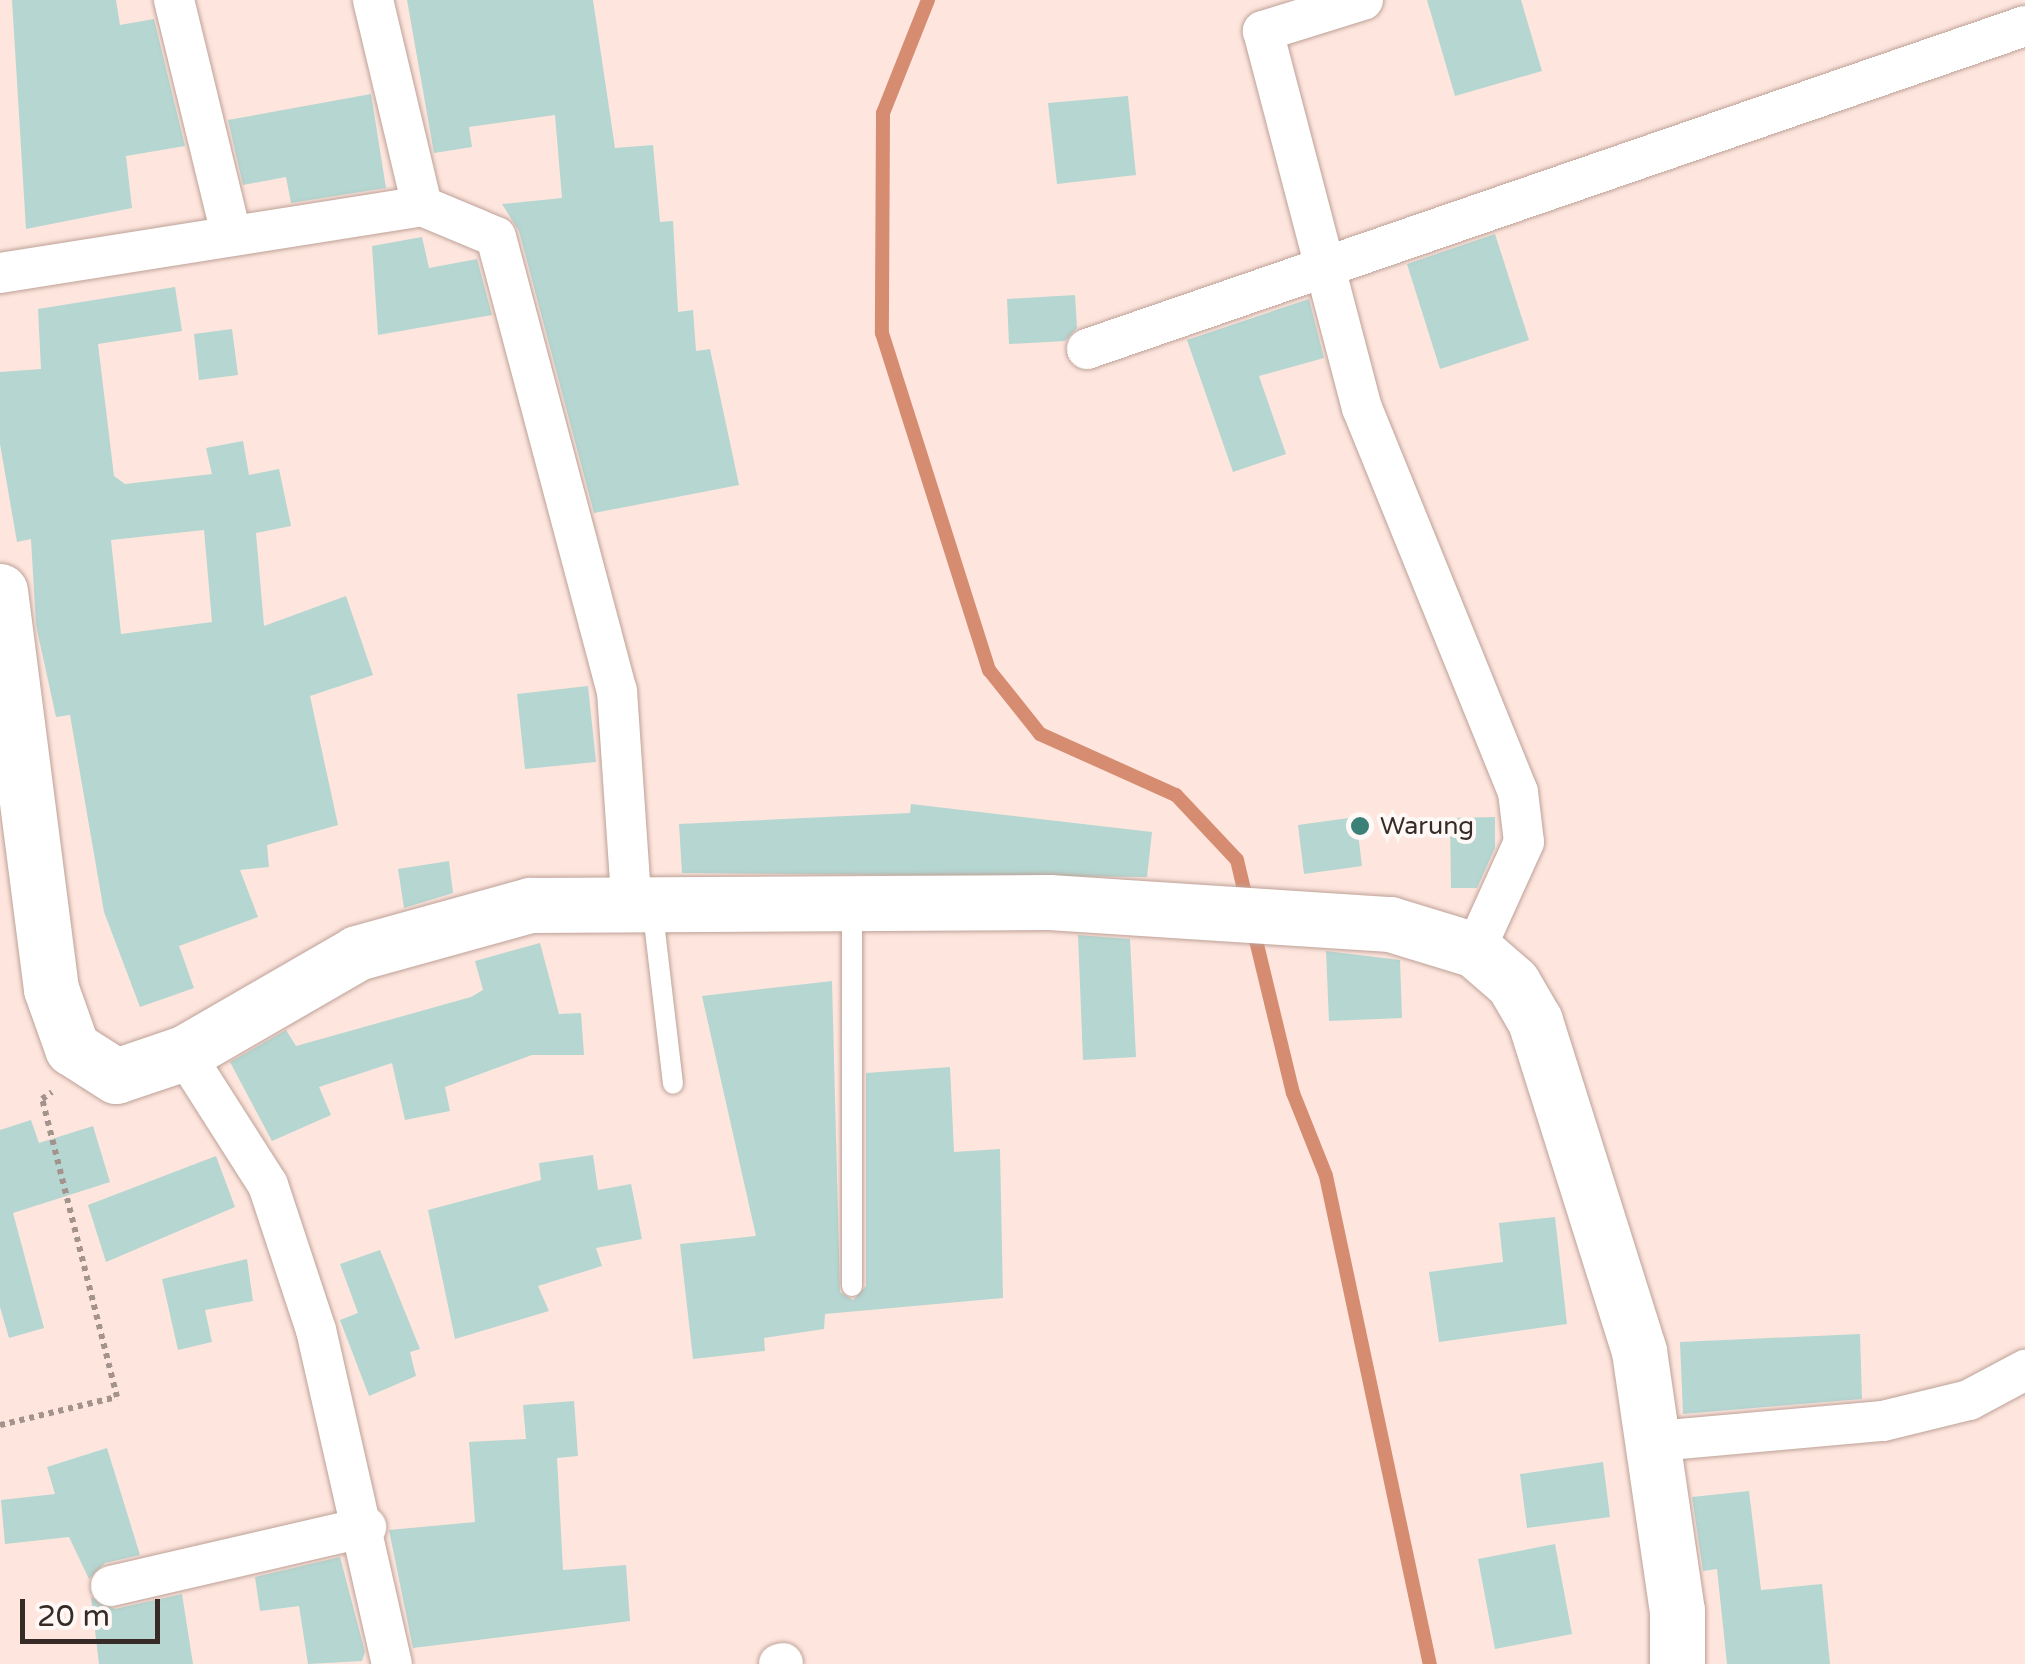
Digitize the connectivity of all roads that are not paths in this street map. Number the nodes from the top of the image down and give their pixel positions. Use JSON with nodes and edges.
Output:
{"nodes":[{"id":1,"x":174,"y":0,"type":"edge"},
{"id":2,"x":373,"y":0,"type":"edge"},
{"id":3,"x":1363,"y":0,"type":"edge"},
{"id":4,"x":1260,"y":15,"type":"edge"},
{"id":5,"x":2025,"y":26,"type":"edge"},
{"id":6,"x":422,"y":206,"type":"junction"},
{"id":7,"x":230,"y":230,"type":"junction"},
{"id":8,"x":1324,"y":268,"type":"junction"},
{"id":9,"x":0,"y":273,"type":"edge"},
{"id":10,"x":1086,"y":349,"type":"dead end"},
{"id":11,"x":0,"y":591,"type":"edge"},
{"id":12,"x":852,"y":897,"type":"junction"},
{"id":13,"x":641,"y":898,"type":"junction"},
{"id":14,"x":1474,"y":950,"type":"junction"},
{"id":15,"x":184,"y":1053,"type":"junction"},
{"id":16,"x":673,"y":1084,"type":"dead end"},
{"id":17,"x":852,"y":1286,"type":"dead end"},
{"id":18,"x":2025,"y":1370,"type":"edge"},
{"id":19,"x":1656,"y":1441,"type":"junction"},
{"id":20,"x":366,"y":1527,"type":"junction"},
{"id":21,"x":111,"y":1586,"type":"dead end"},
{"id":22,"x":392,"y":1664,"type":"edge"},
{"id":23,"x":1676,"y":1664,"type":"edge"}],
"edges":[{"from":1,"to":7,"type":"street"},
{"from":2,"to":6,"type":"street"},
{"from":3,"to":4,"type":"street"},
{"from":4,"to":8,"type":"street"},
{"from":5,"to":8,"type":"street"},
{"from":6,"to":7,"type":"street"},
{"from":6,"to":13,"type":"street"},
{"from":7,"to":9,"type":"street"},
{"from":8,"to":10,"type":"street"},
{"from":8,"to":14,"type":"street"},
{"from":11,"to":15,"type":"street"},
{"from":12,"to":13,"type":"street"},
{"from":12,"to":14,"type":"street"},
{"from":12,"to":17,"type":"lane"},
{"from":13,"to":15,"type":"street"},
{"from":13,"to":16,"type":"lane"},
{"from":14,"to":19,"type":"street"},
{"from":15,"to":20,"type":"street"},
{"from":18,"to":19,"type":"street"},
{"from":19,"to":23,"type":"street"},
{"from":20,"to":21,"type":"street"},
{"from":20,"to":22,"type":"street"}]}
